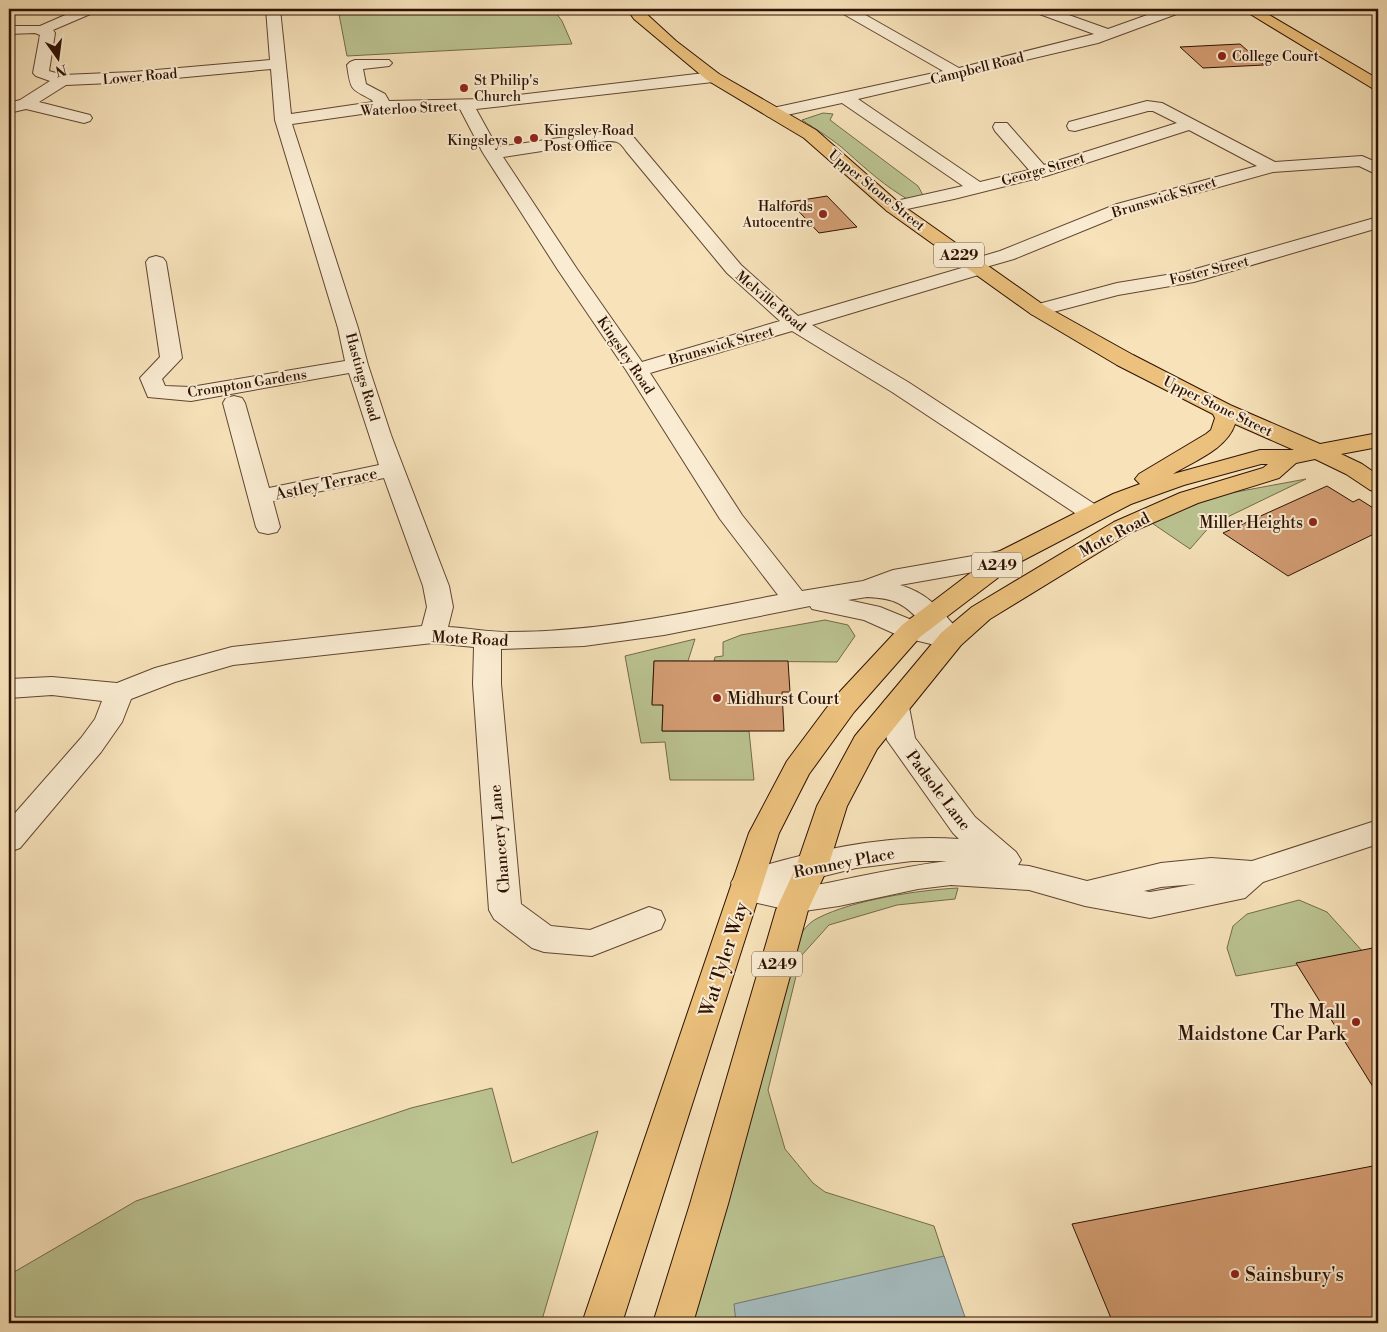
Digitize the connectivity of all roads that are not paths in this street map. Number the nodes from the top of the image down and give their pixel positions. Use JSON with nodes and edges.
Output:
{"nodes":[{"id":1,"x":90,"y":9,"type":"edge"},
{"id":2,"x":273,"y":9,"type":"edge"},
{"id":3,"x":634,"y":9,"type":"edge"},
{"id":4,"x":845,"y":9,"type":"edge"},
{"id":5,"x":1039,"y":9,"type":"edge"},
{"id":6,"x":1176,"y":9,"type":"edge"},
{"id":7,"x":1248,"y":9,"type":"edge"},
{"id":8,"x":9,"y":30,"type":"edge"},
{"id":9,"x":42,"y":30,"type":"junction"},
{"id":10,"x":1107,"y":34,"type":"junction"},
{"id":11,"x":384,"y":62,"type":"dead end"},
{"id":12,"x":279,"y":64,"type":"junction"},
{"id":13,"x":957,"y":73,"type":"junction"},
{"id":14,"x":713,"y":76,"type":"junction"},
{"id":15,"x":62,"y":80,"type":"junction"},
{"id":16,"x":1378,"y":85,"type":"edge"},
{"id":17,"x":845,"y":98,"type":"junction"},
{"id":18,"x":26,"y":104,"type":"junction"},
{"id":19,"x":466,"y":105,"type":"junction"},
{"id":20,"x":383,"y":106,"type":"junction"},
{"id":21,"x":9,"y":108,"type":"edge"},
{"id":22,"x":773,"y":113,"type":"junction"},
{"id":23,"x":84,"y":118,"type":"dead end"},
{"id":24,"x":283,"y":119,"type":"junction"},
{"id":25,"x":1192,"y":124,"type":"junction"},
{"id":26,"x":1075,"y":126,"type":"dead end"},
{"id":27,"x":1001,"y":128,"type":"dead end"},
{"id":28,"x":492,"y":153,"type":"junction"},
{"id":29,"x":1272,"y":167,"type":"junction"},
{"id":30,"x":1378,"y":170,"type":"edge"},
{"id":31,"x":1040,"y":172,"type":"junction"},
{"id":32,"x":977,"y":188,"type":"junction"},
{"id":33,"x":893,"y":207,"type":"junction"},
{"id":34,"x":1378,"y":222,"type":"edge"},
{"id":35,"x":156,"y":262,"type":"dead end"},
{"id":36,"x":976,"y":267,"type":"junction"},
{"id":37,"x":1038,"y":310,"type":"junction"},
{"id":38,"x":794,"y":323,"type":"junction"},
{"id":39,"x":357,"y":365,"type":"junction"},
{"id":40,"x":637,"y":370,"type":"junction"},
{"id":41,"x":234,"y":403,"type":"dead end"},
{"id":42,"x":1222,"y":410,"type":"junction"},
{"id":43,"x":1378,"y":440,"type":"edge"},
{"id":44,"x":1316,"y":451,"type":"junction"},
{"id":45,"x":1292,"y":457,"type":"junction"},
{"id":46,"x":393,"y":469,"type":"junction"},
{"id":47,"x":1378,"y":485,"type":"edge"},
{"id":48,"x":260,"y":496,"type":"junction"},
{"id":49,"x":1122,"y":499,"type":"junction"},
{"id":50,"x":1093,"y":514,"type":"junction"},
{"id":51,"x":268,"y":527,"type":"dead end"},
{"id":52,"x":1007,"y":558,"type":"junction"},
{"id":53,"x":867,"y":589,"type":"junction"},
{"id":54,"x":795,"y":600,"type":"junction"},
{"id":55,"x":931,"y":628,"type":"junction"},
{"id":56,"x":433,"y":634,"type":"junction"},
{"id":57,"x":488,"y":640,"type":"junction"},
{"id":58,"x":16,"y":683,"type":"edge"},
{"id":59,"x":119,"y":693,"type":"junction"},
{"id":60,"x":895,"y":707,"type":"junction"},
{"id":61,"x":1378,"y":832,"type":"edge"},
{"id":62,"x":9,"y":840,"type":"edge"},
{"id":63,"x":812,"y":867,"type":"junction"},
{"id":64,"x":1017,"y":869,"type":"junction"},
{"id":65,"x":1252,"y":873,"type":"junction"},
{"id":66,"x":747,"y":883,"type":"junction"},
{"id":67,"x":1085,"y":893,"type":"junction"},
{"id":68,"x":795,"y":904,"type":"junction"},
{"id":69,"x":649,"y":920,"type":"dead end"},
{"id":70,"x":602,"y":1323,"type":"edge"},
{"id":71,"x":673,"y":1323,"type":"edge"}],
"edges":[{"from":1,"to":9,"type":"street"},
{"from":2,"to":12,"type":"street","name":"Hastings Road"},
{"from":3,"to":14,"type":"highway","name":"Upper Stone Street","number":"A229"},
{"from":4,"to":13,"type":"street"},
{"from":5,"to":10,"type":"street"},
{"from":6,"to":10,"type":"street","name":"Campbell Road"},
{"from":7,"to":16,"type":"highway"},
{"from":8,"to":9,"type":"street"},
{"from":9,"to":15,"type":"street"},
{"from":10,"to":13,"type":"street","name":"Campbell Road"},
{"from":11,"to":20,"type":"street"},
{"from":12,"to":15,"type":"street","name":"Lower Road"},
{"from":12,"to":24,"type":"street","name":"Hastings Road"},
{"from":13,"to":17,"type":"street","name":"Campbell Road"},
{"from":14,"to":19,"type":"street","name":"Waterloo Street"},
{"from":14,"to":22,"type":"highway","name":"Upper Stone Street","number":"A229"},
{"from":15,"to":18,"type":"street"},
{"from":17,"to":22,"type":"street","name":"Campbell Road"},
{"from":17,"to":32,"type":"street"},
{"from":18,"to":21,"type":"street"},
{"from":18,"to":23,"type":"street"},
{"from":19,"to":20,"type":"street","name":"Waterloo Street"},
{"from":19,"to":28,"type":"street","name":"Kingsley Road"},
{"from":20,"to":24,"type":"street","name":"Waterloo Street"},
{"from":22,"to":33,"type":"highway","name":"Upper Stone Street","number":"A229"},
{"from":24,"to":39,"type":"street","name":"Hastings Road"},
{"from":25,"to":26,"type":"street"},
{"from":25,"to":29,"type":"street"},
{"from":25,"to":31,"type":"street","name":"George Street"},
{"from":27,"to":31,"type":"street"},
{"from":28,"to":38,"type":"street","name":"Melville Road"},
{"from":28,"to":40,"type":"street","name":"Kingsley Road"},
{"from":29,"to":30,"type":"street","name":"Brunswick Street"},
{"from":29,"to":36,"type":"street","name":"Brunswick Street"},
{"from":31,"to":32,"type":"street","name":"George Street"},
{"from":32,"to":33,"type":"street","name":"George Street"},
{"from":33,"to":36,"type":"highway","name":"Upper Stone Street","number":"A229"},
{"from":34,"to":37,"type":"street","name":"Foster Street"},
{"from":35,"to":39,"type":"street","name":"Crompton Gardens"},
{"from":36,"to":37,"type":"highway","name":"Upper Stone Street","number":"A229"},
{"from":36,"to":38,"type":"street","name":"Brunswick Street"},
{"from":37,"to":42,"type":"highway","name":"Upper Stone Street","number":"A229"},
{"from":38,"to":40,"type":"street","name":"Brunswick Street"},
{"from":38,"to":50,"type":"street","name":"Melville Road"},
{"from":39,"to":46,"type":"street","name":"Hastings Road"},
{"from":40,"to":54,"type":"street","name":"Kingsley Road"},
{"from":41,"to":48,"type":"street","name":"Astley Terrace"},
{"from":42,"to":44,"type":"highway","name":"Upper Stone Street","number":"A229"},
{"from":42,"to":49,"type":"highway","number":"A249"},
{"from":43,"to":44,"type":"highway","number":"A249"},
{"from":44,"to":45,"type":"highway","name":"Mote Road","number":"A249"},
{"from":44,"to":47,"type":"highway","number":"A229"},
{"from":45,"to":49,"type":"highway","name":"Mote Road","number":"A249"},
{"from":45,"to":55,"type":"highway","name":"Mote Road","number":"A249"},
{"from":46,"to":48,"type":"street","name":"Astley Terrace"},
{"from":46,"to":56,"type":"street","name":"Hastings Road"},
{"from":48,"to":51,"type":"street","name":"Astley Terrace"},
{"from":49,"to":50,"type":"highway","name":"Mote Road","number":"A249"},
{"from":50,"to":52,"type":"highway","name":"Mote Road","number":"A249"},
{"from":52,"to":53,"type":"street","name":"Mote Road"},
{"from":52,"to":55,"type":"highway","name":"Mote Road","number":"A249"},
{"from":53,"to":54,"type":"street","name":"Mote Road"},
{"from":53,"to":55,"type":"street","name":"Mote Road"},
{"from":54,"to":55,"type":"street","name":"Mote Road"},
{"from":54,"to":57,"type":"street","name":"Mote Road"},
{"from":55,"to":60,"type":"highway","number":"A249"},
{"from":55,"to":66,"type":"highway","name":"Wat Tyler Way","number":"A249"},
{"from":56,"to":57,"type":"street","name":"Mote Road"},
{"from":56,"to":59,"type":"street","name":"Mote Road"},
{"from":57,"to":69,"type":"street","name":"Chancery Lane"},
{"from":58,"to":59,"type":"street"},
{"from":59,"to":62,"type":"street"},
{"from":60,"to":63,"type":"highway","number":"A249"},
{"from":60,"to":64,"type":"street","name":"Padsole Lane"},
{"from":61,"to":65,"type":"street","name":"Romney Place"},
{"from":63,"to":64,"type":"street","name":"Romney Place"},
{"from":63,"to":66,"type":"street","name":"Romney Place"},
{"from":63,"to":68,"type":"highway","number":"A249"},
{"from":64,"to":67,"type":"street","name":"Romney Place"},
{"from":64,"to":68,"type":"street","name":"Romney Place"},
{"from":65,"to":67,"type":"street","name":"Romney Place"},
{"from":65,"to":67,"type":"street","name":"Romney Place"},
{"from":66,"to":68,"type":"street","name":"Romney Place"},
{"from":66,"to":70,"type":"highway","name":"Wat Tyler Way","number":"A249"},
{"from":68,"to":71,"type":"highway","number":"A249"}]}
